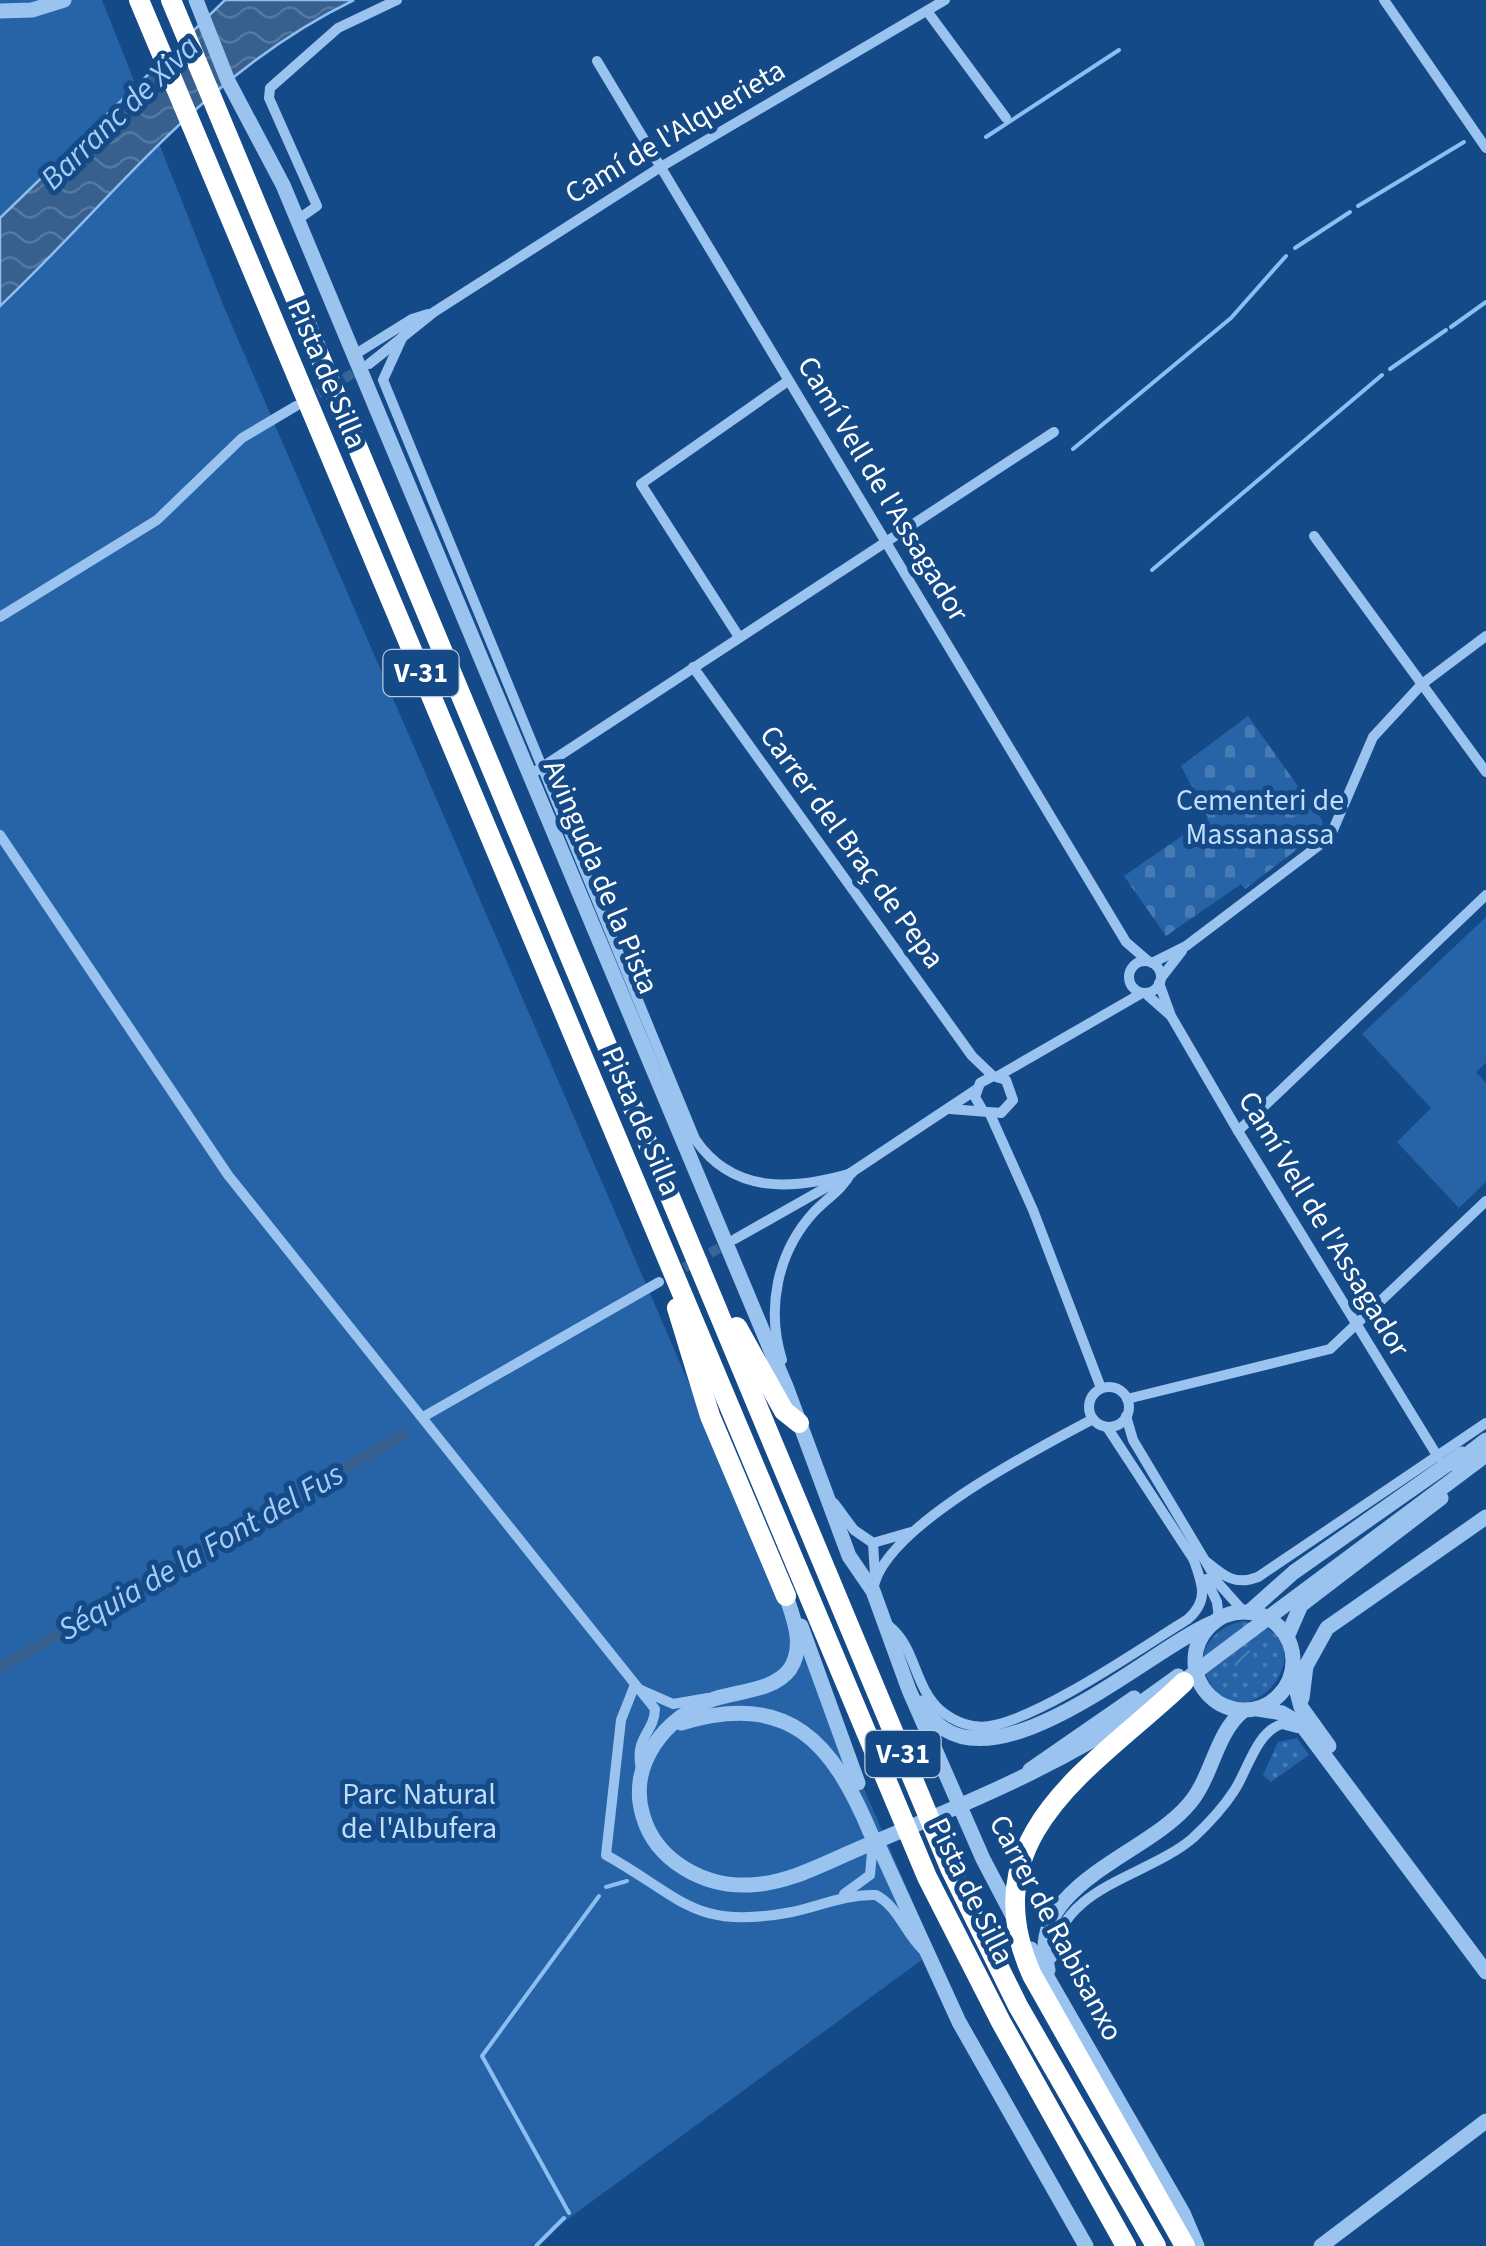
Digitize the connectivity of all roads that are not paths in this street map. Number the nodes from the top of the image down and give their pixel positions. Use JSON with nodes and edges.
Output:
{"nodes":[{"id":1,"x":139,"y":0,"type":"edge"},
{"id":2,"x":171,"y":0,"type":"edge"},
{"id":3,"x":196,"y":0,"type":"edge"},
{"id":4,"x":398,"y":0,"type":"edge"},
{"id":5,"x":946,"y":0,"type":"edge"},
{"id":6,"x":1384,"y":0,"type":"edge"},
{"id":7,"x":60,"y":1,"type":"edge"},
{"id":8,"x":927,"y":11,"type":"junction"},
{"id":9,"x":0,"y":12,"type":"edge"},
{"id":10,"x":597,"y":62,"type":"dead end"},
{"id":11,"x":1006,"y":118,"type":"dead end"},
{"id":12,"x":1486,"y":148,"type":"edge"},
{"id":13,"x":660,"y":168,"type":"junction"},
{"id":14,"x":297,"y":220,"type":"junction"},
{"id":15,"x":434,"y":312,"type":"junction"},
{"id":16,"x":403,"y":336,"type":"junction"},
{"id":17,"x":362,"y":360,"type":"junction"},
{"id":18,"x":788,"y":381,"type":"junction"},
{"id":19,"x":296,"y":406,"type":"tunnel mouth"},
{"id":20,"x":1054,"y":432,"type":"dead end"},
{"id":21,"x":387,"y":434,"type":"junction"},
{"id":22,"x":409,"y":451,"type":"junction"},
{"id":23,"x":432,"y":523,"type":"junction"},
{"id":24,"x":1314,"y":536,"type":"dead end"},
{"id":25,"x":886,"y":542,"type":"junction"},
{"id":26,"x":448,"y":561,"type":"junction"},
{"id":27,"x":0,"y":617,"type":"edge"},
{"id":28,"x":1486,"y":636,"type":"edge"},
{"id":29,"x":739,"y":637,"type":"junction"},
{"id":30,"x":694,"y":666,"type":"junction"},
{"id":31,"x":1422,"y":684,"type":"junction"},
{"id":32,"x":535,"y":772,"type":"junction"},
{"id":33,"x":1486,"y":772,"type":"edge"},
{"id":34,"x":0,"y":835,"type":"edge"},
{"id":35,"x":1486,"y":895,"type":"edge"},
{"id":36,"x":1126,"y":942,"type":"junction"},
{"id":37,"x":1186,"y":946,"type":"junction"},
{"id":38,"x":1150,"y":962,"type":"junction"},
{"id":39,"x":1130,"y":973,"type":"junction"},
{"id":40,"x":1160,"y":980,"type":"junction"},
{"id":41,"x":1143,"y":993,"type":"junction"},
{"id":42,"x":1114,"y":1005,"type":"junction"},
{"id":43,"x":1171,"y":1016,"type":"junction"},
{"id":44,"x":972,"y":1056,"type":"junction"},
{"id":45,"x":1028,"y":1060,"type":"junction"},
{"id":46,"x":996,"y":1076,"type":"junction"},
{"id":47,"x":978,"y":1086,"type":"junction"},
{"id":48,"x":1012,"y":1087,"type":"junction"},
{"id":49,"x":950,"y":1110,"type":"junction"},
{"id":50,"x":1006,"y":1110,"type":"junction"},
{"id":51,"x":987,"y":1113,"type":"junction"},
{"id":52,"x":1238,"y":1131,"type":"junction"},
{"id":53,"x":1004,"y":1138,"type":"junction"},
{"id":54,"x":852,"y":1172,"type":"junction"},
{"id":55,"x":1486,"y":1201,"type":"edge"},
{"id":56,"x":736,"y":1239,"type":"tunnel mouth"},
{"id":57,"x":691,"y":1243,"type":"junction"},
{"id":58,"x":667,"y":1284,"type":"junction"},
{"id":59,"x":1355,"y":1326,"type":"junction"},
{"id":60,"x":1101,"y":1388,"type":"junction"},
{"id":61,"x":786,"y":1389,"type":"junction"},
{"id":62,"x":1127,"y":1399,"type":"junction"},
{"id":63,"x":1126,"y":1416,"type":"junction"},
{"id":64,"x":423,"y":1417,"type":"junction"},
{"id":65,"x":1093,"y":1419,"type":"junction"},
{"id":66,"x":800,"y":1423,"type":"junction"},
{"id":67,"x":1486,"y":1423,"type":"edge"},
{"id":68,"x":1107,"y":1427,"type":"junction"},
{"id":69,"x":1486,"y":1439,"type":"edge"},
{"id":70,"x":1438,"y":1457,"type":"junction"},
{"id":71,"x":1486,"y":1458,"type":"edge"},
{"id":72,"x":1418,"y":1470,"type":"junction"},
{"id":73,"x":830,"y":1498,"type":"junction"},
{"id":74,"x":1486,"y":1517,"type":"edge"},
{"id":75,"x":912,"y":1532,"type":"junction"},
{"id":76,"x":872,"y":1543,"type":"junction"},
{"id":77,"x":1192,"y":1556,"type":"junction"},
{"id":78,"x":1207,"y":1562,"type":"junction"},
{"id":79,"x":1294,"y":1572,"type":"junction"},
{"id":80,"x":874,"y":1583,"type":"junction"},
{"id":81,"x":786,"y":1596,"type":"junction"},
{"id":82,"x":1275,"y":1604,"type":"junction"},
{"id":83,"x":1246,"y":1612,"type":"junction"},
{"id":84,"x":1216,"y":1621,"type":"junction"},
{"id":85,"x":889,"y":1626,"type":"junction"},
{"id":86,"x":1288,"y":1638,"type":"junction"},
{"id":87,"x":1196,"y":1649,"type":"junction"},
{"id":88,"x":1156,"y":1654,"type":"junction"},
{"id":89,"x":1292,"y":1674,"type":"junction"},
{"id":90,"x":1182,"y":1678,"type":"junction"},
{"id":91,"x":908,"y":1679,"type":"junction"},
{"id":92,"x":1085,"y":1682,"type":"junction"},
{"id":93,"x":634,"y":1687,"type":"junction"},
{"id":94,"x":716,"y":1698,"type":"junction"},
{"id":95,"x":1301,"y":1707,"type":"junction"},
{"id":96,"x":1250,"y":1710,"type":"junction"},
{"id":97,"x":672,"y":1725,"type":"junction"},
{"id":98,"x":1306,"y":1732,"type":"junction"},
{"id":99,"x":641,"y":1769,"type":"junction"},
{"id":100,"x":1029,"y":1771,"type":"junction"},
{"id":101,"x":1001,"y":1789,"type":"junction"},
{"id":102,"x":876,"y":1851,"type":"joint"},
{"id":103,"x":835,"y":1900,"type":"junction"},
{"id":104,"x":924,"y":1952,"type":"junction"},
{"id":105,"x":1486,"y":1958,"type":"edge"},
{"id":106,"x":1486,"y":1972,"type":"edge"},
{"id":107,"x":1052,"y":1984,"type":"junction"},
{"id":108,"x":1486,"y":2125,"type":"edge"},
{"id":109,"x":1183,"y":2212,"type":"junction"},
{"id":110,"x":1086,"y":2246,"type":"edge"},
{"id":111,"x":1126,"y":2246,"type":"edge"},
{"id":112,"x":1156,"y":2246,"type":"edge"},
{"id":113,"x":1184,"y":2246,"type":"edge"},
{"id":114,"x":1197,"y":2246,"type":"edge"},
{"id":115,"x":1209,"y":2246,"type":"edge"},
{"id":116,"x":1321,"y":2246,"type":"edge"},
{"id":117,"x":1333,"y":2246,"type":"edge"}],
"edges":[{"from":1,"to":58,"type":"highway","name":"Pista de Silla","number":"V-31"},
{"from":2,"to":57,"type":"highway","name":"Pista de Silla","number":"V-31"},
{"from":3,"to":14,"type":"street","name":"Avinguda de la Pista"},
{"from":4,"to":14,"type":"street"},
{"from":5,"to":8,"type":"street","name":"Camí de l'Alquerieta"},
{"from":6,"to":12,"type":"street"},
{"from":7,"to":9,"type":"street"},
{"from":8,"to":11,"type":"street"},
{"from":8,"to":13,"type":"street","name":"Camí de l'Alquerieta"},
{"from":10,"to":13,"type":"street","name":"Camí Vell de l'Assagador"},
{"from":13,"to":15,"type":"street","name":"Camí de l'Alquerieta"},
{"from":13,"to":18,"type":"street","name":"Camí Vell de l'Assagador"},
{"from":14,"to":17,"type":"street","name":"Avinguda de la Pista"},
{"from":15,"to":16,"type":"street","name":"Camí de l'Alquerieta"},
{"from":15,"to":17,"type":"street","name":"Camí de l'Alquerieta"},
{"from":16,"to":17,"type":"street","name":"Camí de l'Alquerieta"},
{"from":16,"to":22,"type":"street","name":"Avinguda de la Pista"},
{"from":17,"to":21,"type":"street","name":"Avinguda de la Pista"},
{"from":18,"to":25,"type":"street","name":"Camí Vell de l'Assagador"},
{"from":18,"to":29,"type":"street"},
{"from":19,"to":27,"type":"street"},
{"from":20,"to":25,"type":"street"},
{"from":21,"to":22,"type":"street"},
{"from":21,"to":23,"type":"street","name":"Avinguda de la Pista"},
{"from":22,"to":23,"type":"street","name":"Avinguda de la Pista"},
{"from":23,"to":26,"type":"street"},
{"from":23,"to":26,"type":"street","name":"Avinguda de la Pista"},
{"from":24,"to":31,"type":"street"},
{"from":25,"to":29,"type":"street"},
{"from":25,"to":36,"type":"street","name":"Camí Vell de l'Assagador"},
{"from":26,"to":32,"type":"street","name":"Avinguda de la Pista"},
{"from":28,"to":31,"type":"street"},
{"from":29,"to":30,"type":"street"},
{"from":30,"to":32,"type":"street"},
{"from":30,"to":44,"type":"street","name":"Carrer del Braç de Pepa"},
{"from":31,"to":33,"type":"street"},
{"from":31,"to":37,"type":"street"},
{"from":32,"to":54,"type":"street","name":"Avinguda de la Pista"},
{"from":32,"to":61,"type":"street","name":"Avinguda de la Pista"},
{"from":34,"to":64,"type":"street"},
{"from":35,"to":52,"type":"street"},
{"from":36,"to":38,"type":"street","name":"Camí Vell de l'Assagador"},
{"from":36,"to":39,"type":"street","name":"Camí Vell de l'Assagador"},
{"from":37,"to":38,"type":"street"},
{"from":37,"to":40,"type":"street"},
{"from":38,"to":39,"type":"street"},
{"from":38,"to":40,"type":"street","name":"Camí Vell de l'Assagador"},
{"from":39,"to":41,"type":"street","name":"Camí Vell de l'Assagador"},
{"from":39,"to":42,"type":"street"},
{"from":40,"to":41,"type":"street"},
{"from":40,"to":43,"type":"street","name":"Camí Vell de l'Assagador"},
{"from":41,"to":42,"type":"street"},
{"from":41,"to":43,"type":"street","name":"Camí Vell de l'Assagador"},
{"from":42,"to":45,"type":"street"},
{"from":43,"to":52,"type":"street","name":"Camí Vell de l'Assagador"},
{"from":44,"to":46,"type":"street","name":"Carrer del Braç de Pepa"},
{"from":44,"to":47,"type":"street","name":"Carrer del Braç de Pepa"},
{"from":45,"to":46,"type":"street"},
{"from":45,"to":48,"type":"street"},
{"from":46,"to":47,"type":"street"},
{"from":46,"to":48,"type":"street"},
{"from":47,"to":49,"type":"street"},
{"from":47,"to":51,"type":"street"},
{"from":48,"to":50,"type":"street"},
{"from":49,"to":51,"type":"street"},
{"from":49,"to":54,"type":"street"},
{"from":50,"to":51,"type":"street"},
{"from":50,"to":53,"type":"street"},
{"from":51,"to":53,"type":"street"},
{"from":52,"to":59,"type":"street","name":"Camí Vell de l'Assagador"},
{"from":53,"to":60,"type":"street"},
{"from":54,"to":56,"type":"street"},
{"from":54,"to":61,"type":"street"},
{"from":55,"to":59,"type":"street"},
{"from":57,"to":66,"type":"highway"},
{"from":57,"to":112,"type":"highway","name":"Pista de Silla","number":"V-31"},
{"from":58,"to":64,"type":"street"},
{"from":58,"to":81,"type":"highway"},
{"from":58,"to":111,"type":"highway","name":"Pista de Silla","number":"V-31"},
{"from":59,"to":62,"type":"street"},
{"from":59,"to":70,"type":"street","name":"Camí Vell de l'Assagador"},
{"from":60,"to":62,"type":"street"},
{"from":60,"to":65,"type":"street"},
{"from":61,"to":66,"type":"street","name":"Avinguda de la Pista"},
{"from":62,"to":63,"type":"street"},
{"from":63,"to":68,"type":"street"},
{"from":63,"to":78,"type":"street"},
{"from":64,"to":93,"type":"street"},
{"from":65,"to":68,"type":"street"},
{"from":65,"to":75,"type":"street"},
{"from":66,"to":73,"type":"street","name":"Avinguda de la Pista"},
{"from":67,"to":70,"type":"street"},
{"from":68,"to":77,"type":"street"},
{"from":69,"to":79,"type":"street"},
{"from":69,"to":82,"type":"street"},
{"from":70,"to":72,"type":"street"},
{"from":71,"to":82,"type":"street"},
{"from":71,"to":86,"type":"street"},
{"from":72,"to":78,"type":"street"},
{"from":72,"to":79,"type":"street"},
{"from":73,"to":76,"type":"street","name":"Avinguda de la Pista"},
{"from":73,"to":80,"type":"street","name":"Carrer de Rabisanxo"},
{"from":74,"to":95,"type":"street"},
{"from":75,"to":76,"type":"street"},
{"from":75,"to":80,"type":"street"},
{"from":76,"to":80,"type":"street"},
{"from":77,"to":84,"type":"street"},
{"from":77,"to":92,"type":"street"},
{"from":78,"to":83,"type":"street"},
{"from":79,"to":83,"type":"street"},
{"from":80,"to":85,"type":"street","name":"Carrer de Rabisanxo"},
{"from":81,"to":94,"type":"street"},
{"from":81,"to":97,"type":"street"},
{"from":82,"to":90,"type":"street"},
{"from":83,"to":84,"type":"street"},
{"from":83,"to":86,"type":"street"},
{"from":84,"to":87,"type":"street"},
{"from":84,"to":88,"type":"street"},
{"from":85,"to":91,"type":"street","name":"Carrer de Rabisanxo"},
{"from":85,"to":92,"type":"street","name":"Carrer de Rabisanxo"},
{"from":86,"to":89,"type":"street"},
{"from":87,"to":96,"type":"street"},
{"from":87,"to":100,"type":"street"},
{"from":88,"to":91,"type":"street"},
{"from":88,"to":92,"type":"street"},
{"from":89,"to":95,"type":"street"},
{"from":89,"to":96,"type":"street"},
{"from":90,"to":100,"type":"street"},
{"from":90,"to":101,"type":"street"},
{"from":90,"to":113,"type":"highway"},
{"from":91,"to":107,"type":"street","name":"Carrer de Rabisanxo"},
{"from":93,"to":94,"type":"street"},
{"from":93,"to":99,"type":"street"},
{"from":93,"to":103,"type":"street"},
{"from":94,"to":97,"type":"street"},
{"from":95,"to":105,"type":"street"},
{"from":96,"to":98,"type":"street"},
{"from":96,"to":107,"type":"street"},
{"from":97,"to":99,"type":"street"},
{"from":98,"to":106,"type":"street"},
{"from":98,"to":107,"type":"street"},
{"from":99,"to":101,"type":"street"},
{"from":100,"to":101,"type":"street"},
{"from":102,"to":103,"type":"street"},
{"from":102,"to":104,"type":"street"},
{"from":103,"to":104,"type":"street"},
{"from":104,"to":110,"type":"street"},
{"from":107,"to":109,"type":"street","name":"Carrer de Rabisanxo"},
{"from":108,"to":116,"type":"street"},
{"from":108,"to":117,"type":"street"},
{"from":109,"to":114,"type":"street","name":"Carrer de Rabisanxo"},
{"from":109,"to":115,"type":"street"}]}
